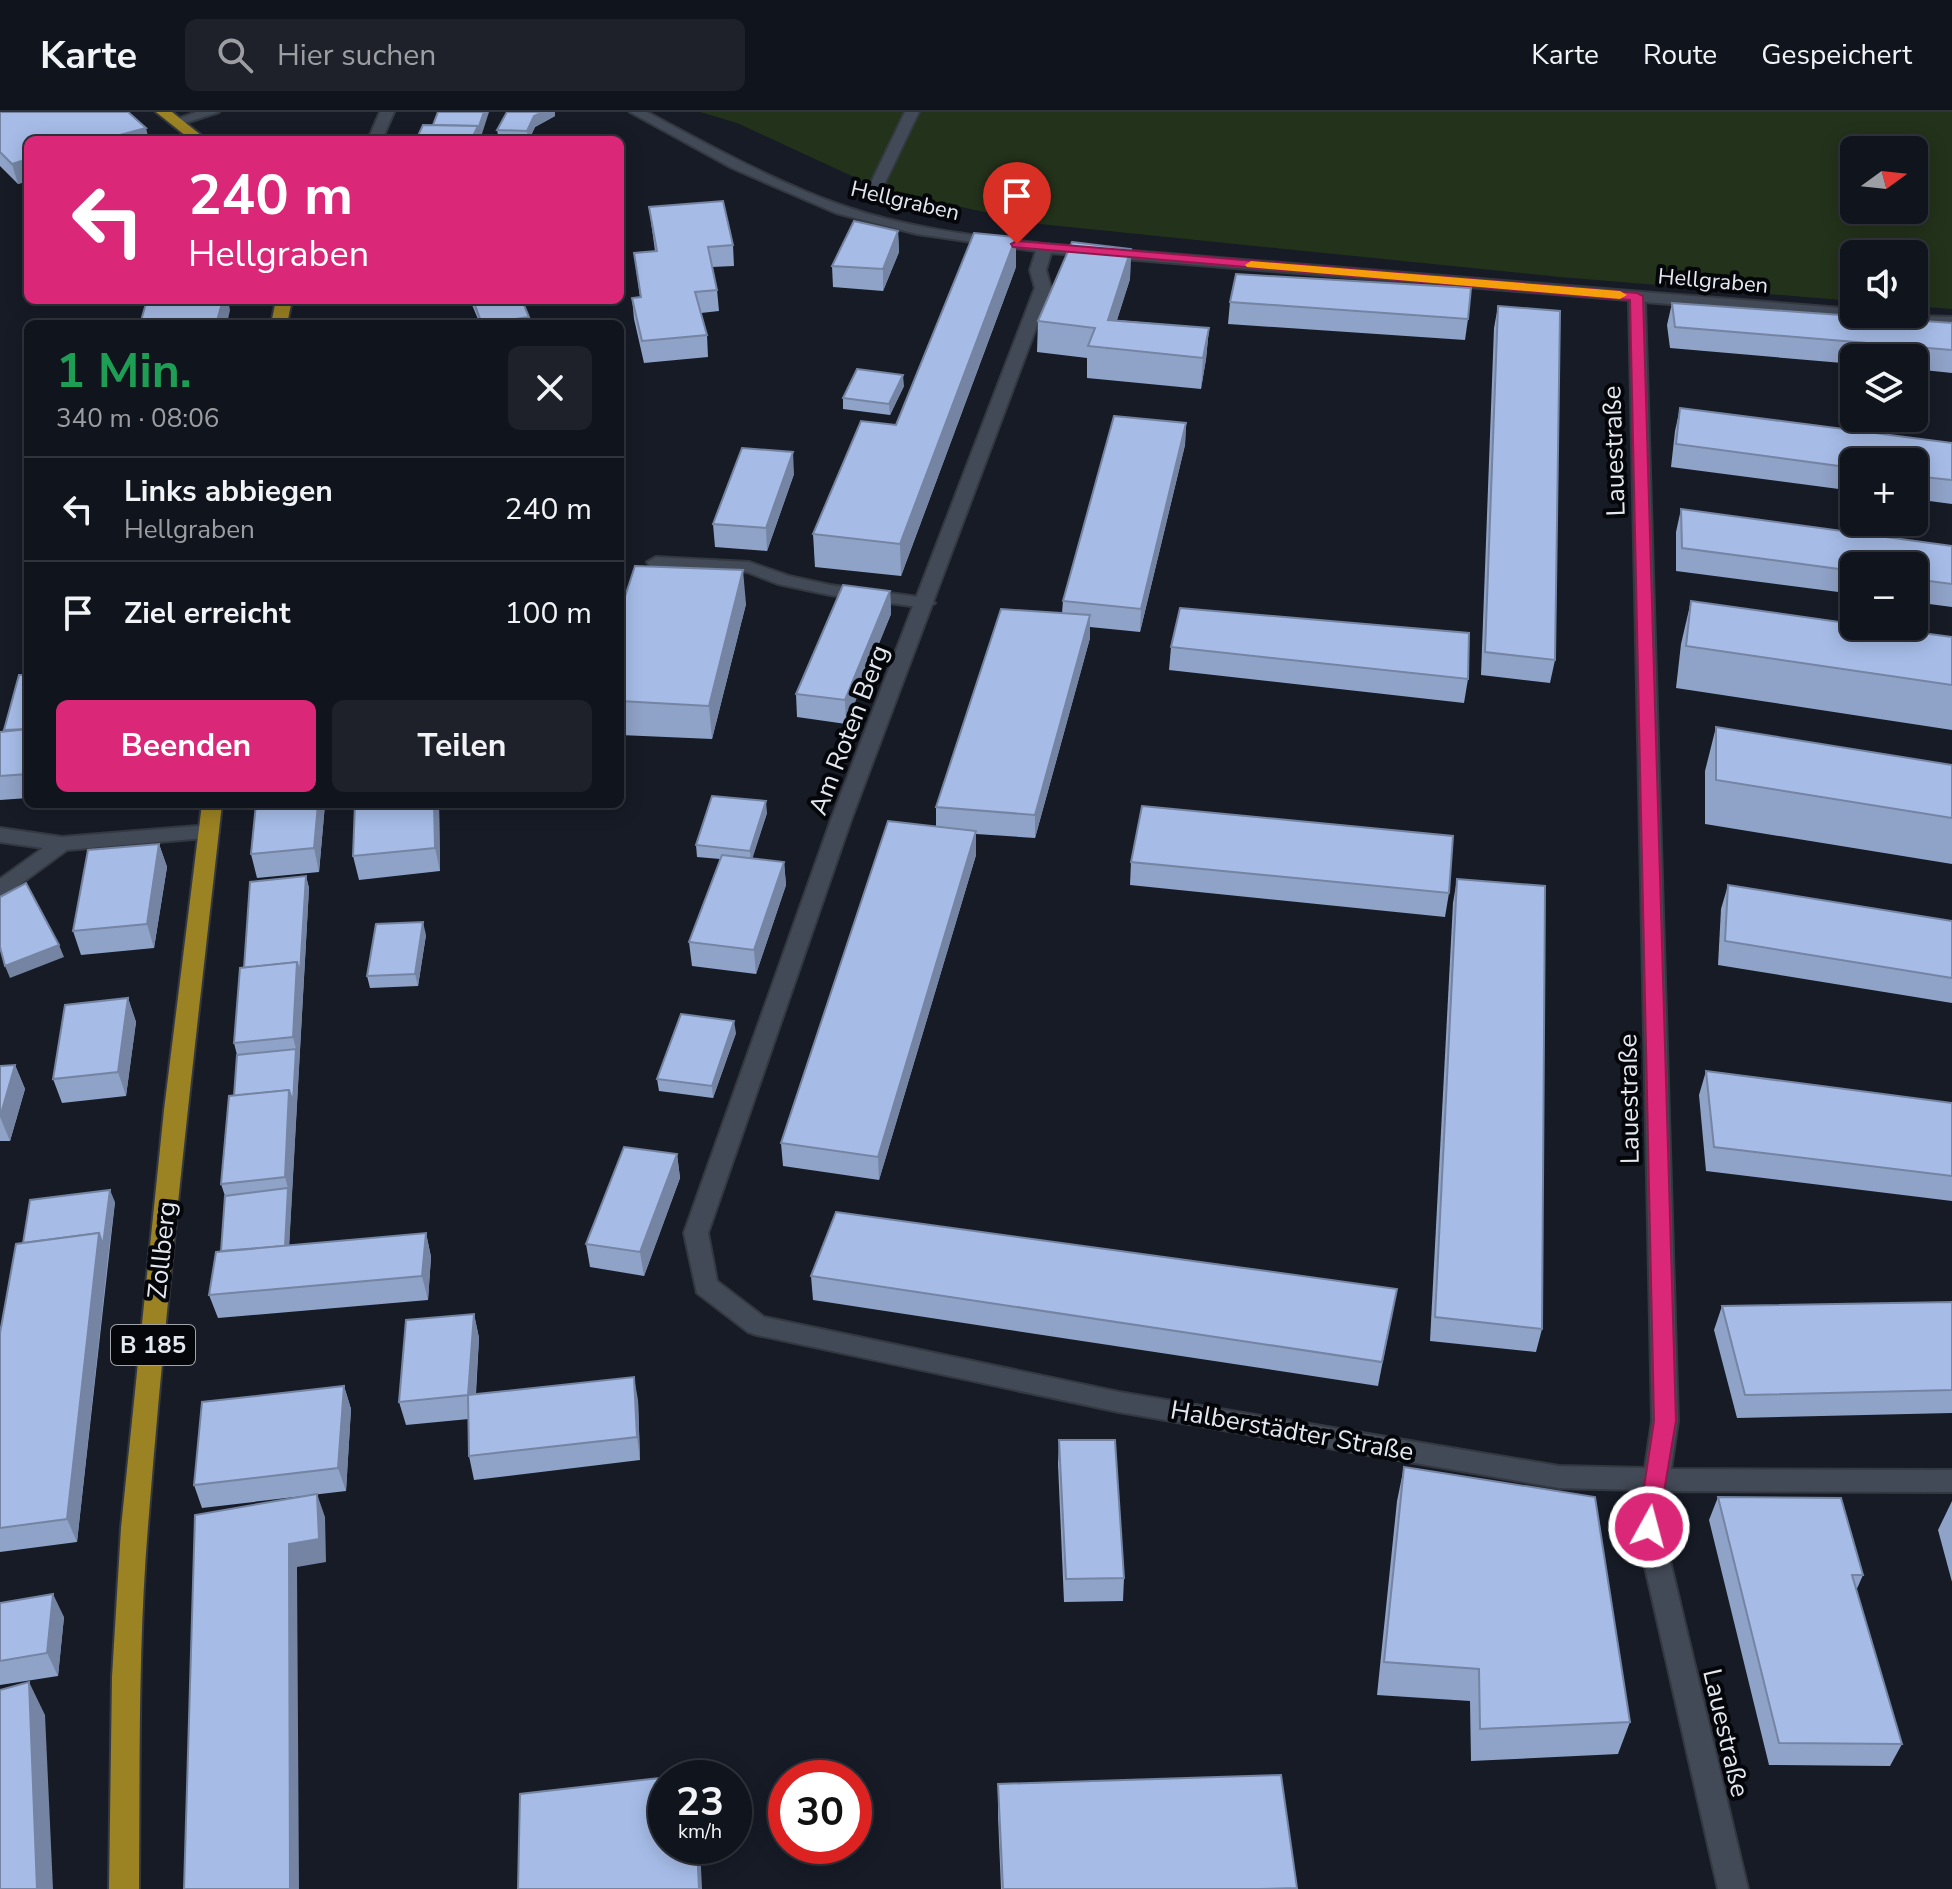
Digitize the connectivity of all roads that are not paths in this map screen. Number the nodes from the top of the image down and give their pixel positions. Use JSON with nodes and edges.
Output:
{"nodes":[{"id":1,"x":163,"y":112,"type":"edge"},
{"id":2,"x":212,"y":112,"type":"edge"},
{"id":3,"x":387,"y":112,"type":"edge"},
{"id":4,"x":637,"y":112,"type":"edge"},
{"id":5,"x":912,"y":112,"type":"edge"},
{"id":6,"x":176,"y":122,"type":"junction"},
{"id":7,"x":195,"y":136,"type":"edge"},
{"id":8,"x":377,"y":136,"type":"edge"},
{"id":9,"x":874,"y":191,"type":"dead end"},
{"id":10,"x":1045,"y":248,"type":"junction"},
{"id":11,"x":1637,"y":296,"type":"junction"},
{"id":12,"x":1840,"y":313,"type":"edge"},
{"id":13,"x":1928,"y":320,"type":"edge"},
{"id":14,"x":1952,"y":322,"type":"edge"},
{"id":15,"x":656,"y":562,"type":"dead end"},
{"id":16,"x":926,"y":603,"type":"junction"},
{"id":17,"x":212,"y":808,"type":"edge"},
{"id":18,"x":209,"y":832,"type":"junction"},
{"id":19,"x":0,"y":835,"type":"edge"},
{"id":20,"x":62,"y":844,"type":"junction"},
{"id":21,"x":0,"y":889,"type":"edge"},
{"id":22,"x":696,"y":1233,"type":"joint"},
{"id":23,"x":1655,"y":1480,"type":"junction"},
{"id":24,"x":1952,"y":1481,"type":"edge"},
{"id":25,"x":124,"y":1889,"type":"edge"},
{"id":26,"x":1733,"y":1889,"type":"edge"}],
"edges":[{"from":1,"to":6,"type":"main road"},
{"from":2,"to":6,"type":"street"},
{"from":3,"to":8,"type":"street"},
{"from":4,"to":10,"type":"street","name":"Hellgraben"},
{"from":5,"to":9,"type":"street"},
{"from":6,"to":7,"type":"main road"},
{"from":10,"to":11,"type":"street","name":"Hellgraben"},
{"from":10,"to":16,"type":"street","name":"Am Roten Berg"},
{"from":11,"to":12,"type":"street","name":"Hellgraben"},
{"from":11,"to":23,"type":"street","name":"Lauestraße"},
{"from":13,"to":14,"type":"street","name":"Hellgraben"},
{"from":15,"to":16,"type":"street"},
{"from":16,"to":22,"type":"street","name":"Am Roten Berg"},
{"from":17,"to":18,"type":"main road","name":"Zollberg","number":"B 185"},
{"from":18,"to":20,"type":"street"},
{"from":18,"to":25,"type":"main road","name":"Zollberg","number":"B 185"},
{"from":19,"to":20,"type":"street"},
{"from":20,"to":21,"type":"street"},
{"from":22,"to":23,"type":"street","name":"Halberstädter Straße"},
{"from":23,"to":24,"type":"street","name":"Halberstädter Straße"},
{"from":23,"to":26,"type":"street","name":"Lauestraße"}]}
